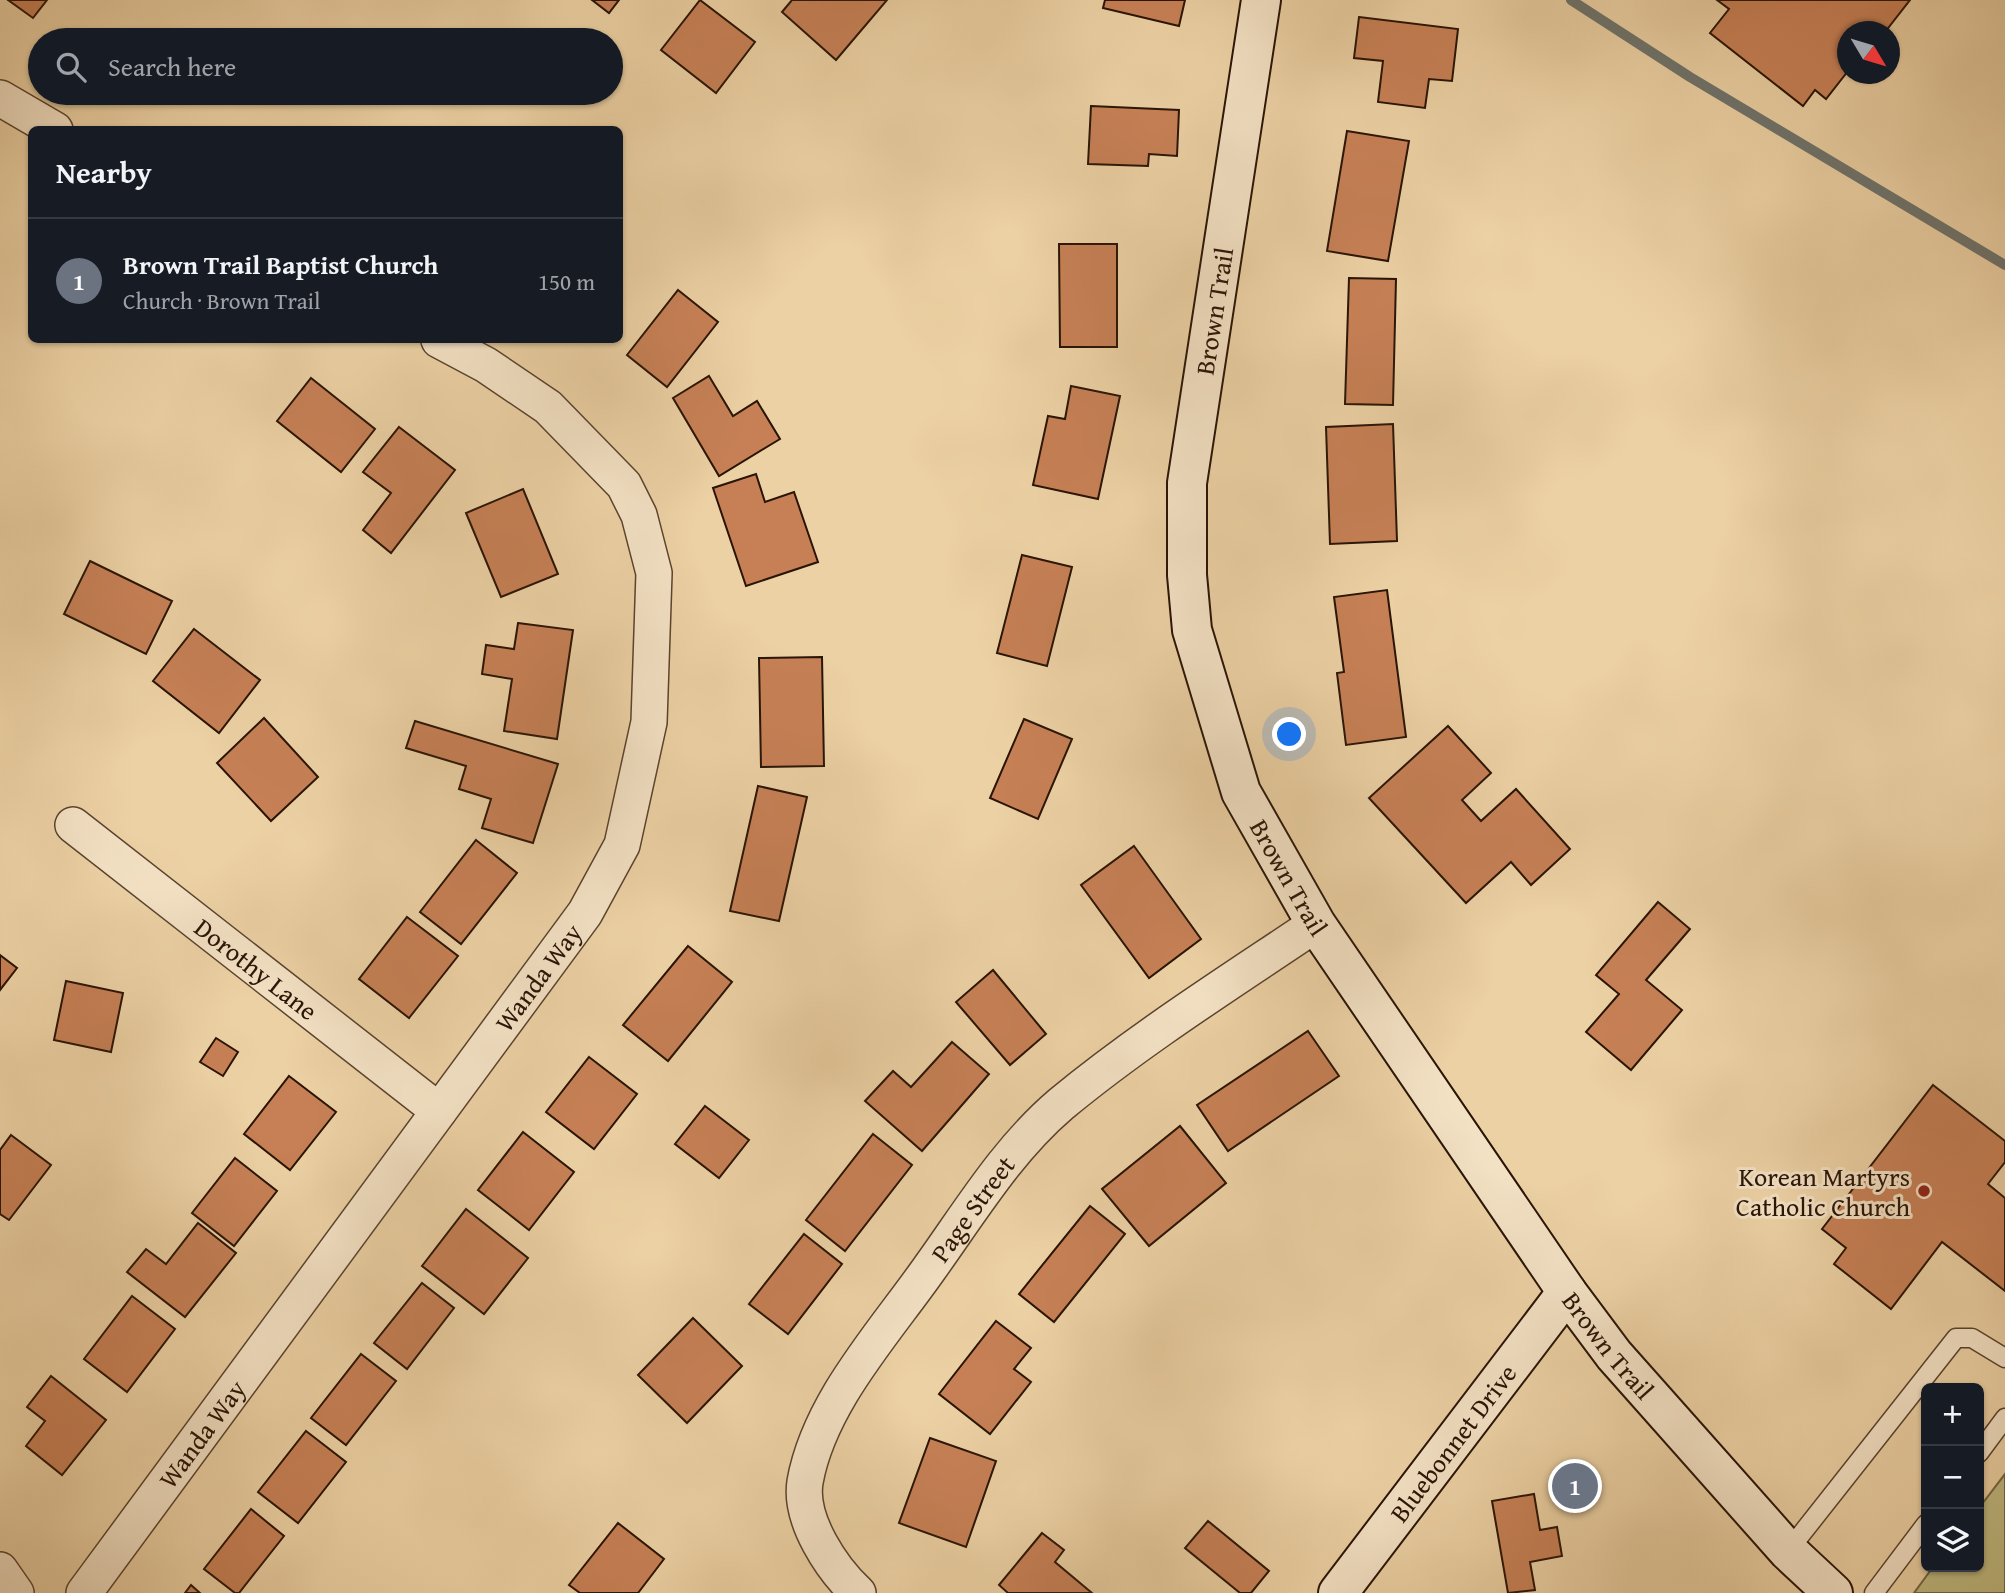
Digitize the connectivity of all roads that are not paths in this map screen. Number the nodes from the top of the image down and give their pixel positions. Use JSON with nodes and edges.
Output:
{"nodes":[{"id":1,"x":1261,"y":0,"type":"edge"},
{"id":2,"x":0,"y":98,"type":"edge"},
{"id":3,"x":48,"y":126,"type":"edge"},
{"id":4,"x":445,"y":343,"type":"edge"},
{"id":5,"x":73,"y":825,"type":"dead end"},
{"id":6,"x":1316,"y":924,"type":"junction"},
{"id":7,"x":439,"y":1111,"type":"junction"},
{"id":8,"x":1567,"y":1292,"type":"junction"},
{"id":9,"x":2005,"y":1358,"type":"edge"},
{"id":10,"x":2005,"y":1418,"type":"edge"},
{"id":11,"x":1984,"y":1446,"type":"edge"},
{"id":12,"x":1921,"y":1531,"type":"edge"},
{"id":13,"x":1788,"y":1551,"type":"junction"},
{"id":14,"x":0,"y":1570,"type":"edge"},
{"id":15,"x":16,"y":1593,"type":"edge"},
{"id":16,"x":84,"y":1593,"type":"edge"},
{"id":17,"x":859,"y":1593,"type":"edge"},
{"id":18,"x":1338,"y":1593,"type":"edge"},
{"id":19,"x":1833,"y":1593,"type":"edge"},
{"id":20,"x":1874,"y":1593,"type":"edge"}],
"edges":[{"from":1,"to":6,"type":"main road","name":"Brown Trail"},
{"from":2,"to":3,"type":"street"},
{"from":4,"to":7,"type":"street","name":"Wanda Way"},
{"from":5,"to":7,"type":"street","name":"Dorothy Lane"},
{"from":6,"to":8,"type":"main road","name":"Brown Trail"},
{"from":6,"to":17,"type":"street","name":"Page Street"},
{"from":7,"to":16,"type":"street","name":"Wanda Way"},
{"from":8,"to":13,"type":"main road","name":"Brown Trail"},
{"from":8,"to":18,"type":"main road","name":"Bluebonnet Drive"},
{"from":9,"to":13,"type":"lane"},
{"from":10,"to":11,"type":"lane"},
{"from":12,"to":20,"type":"lane"},
{"from":13,"to":19,"type":"main road","name":"Brown Trail"},
{"from":14,"to":15,"type":"street"}]}
